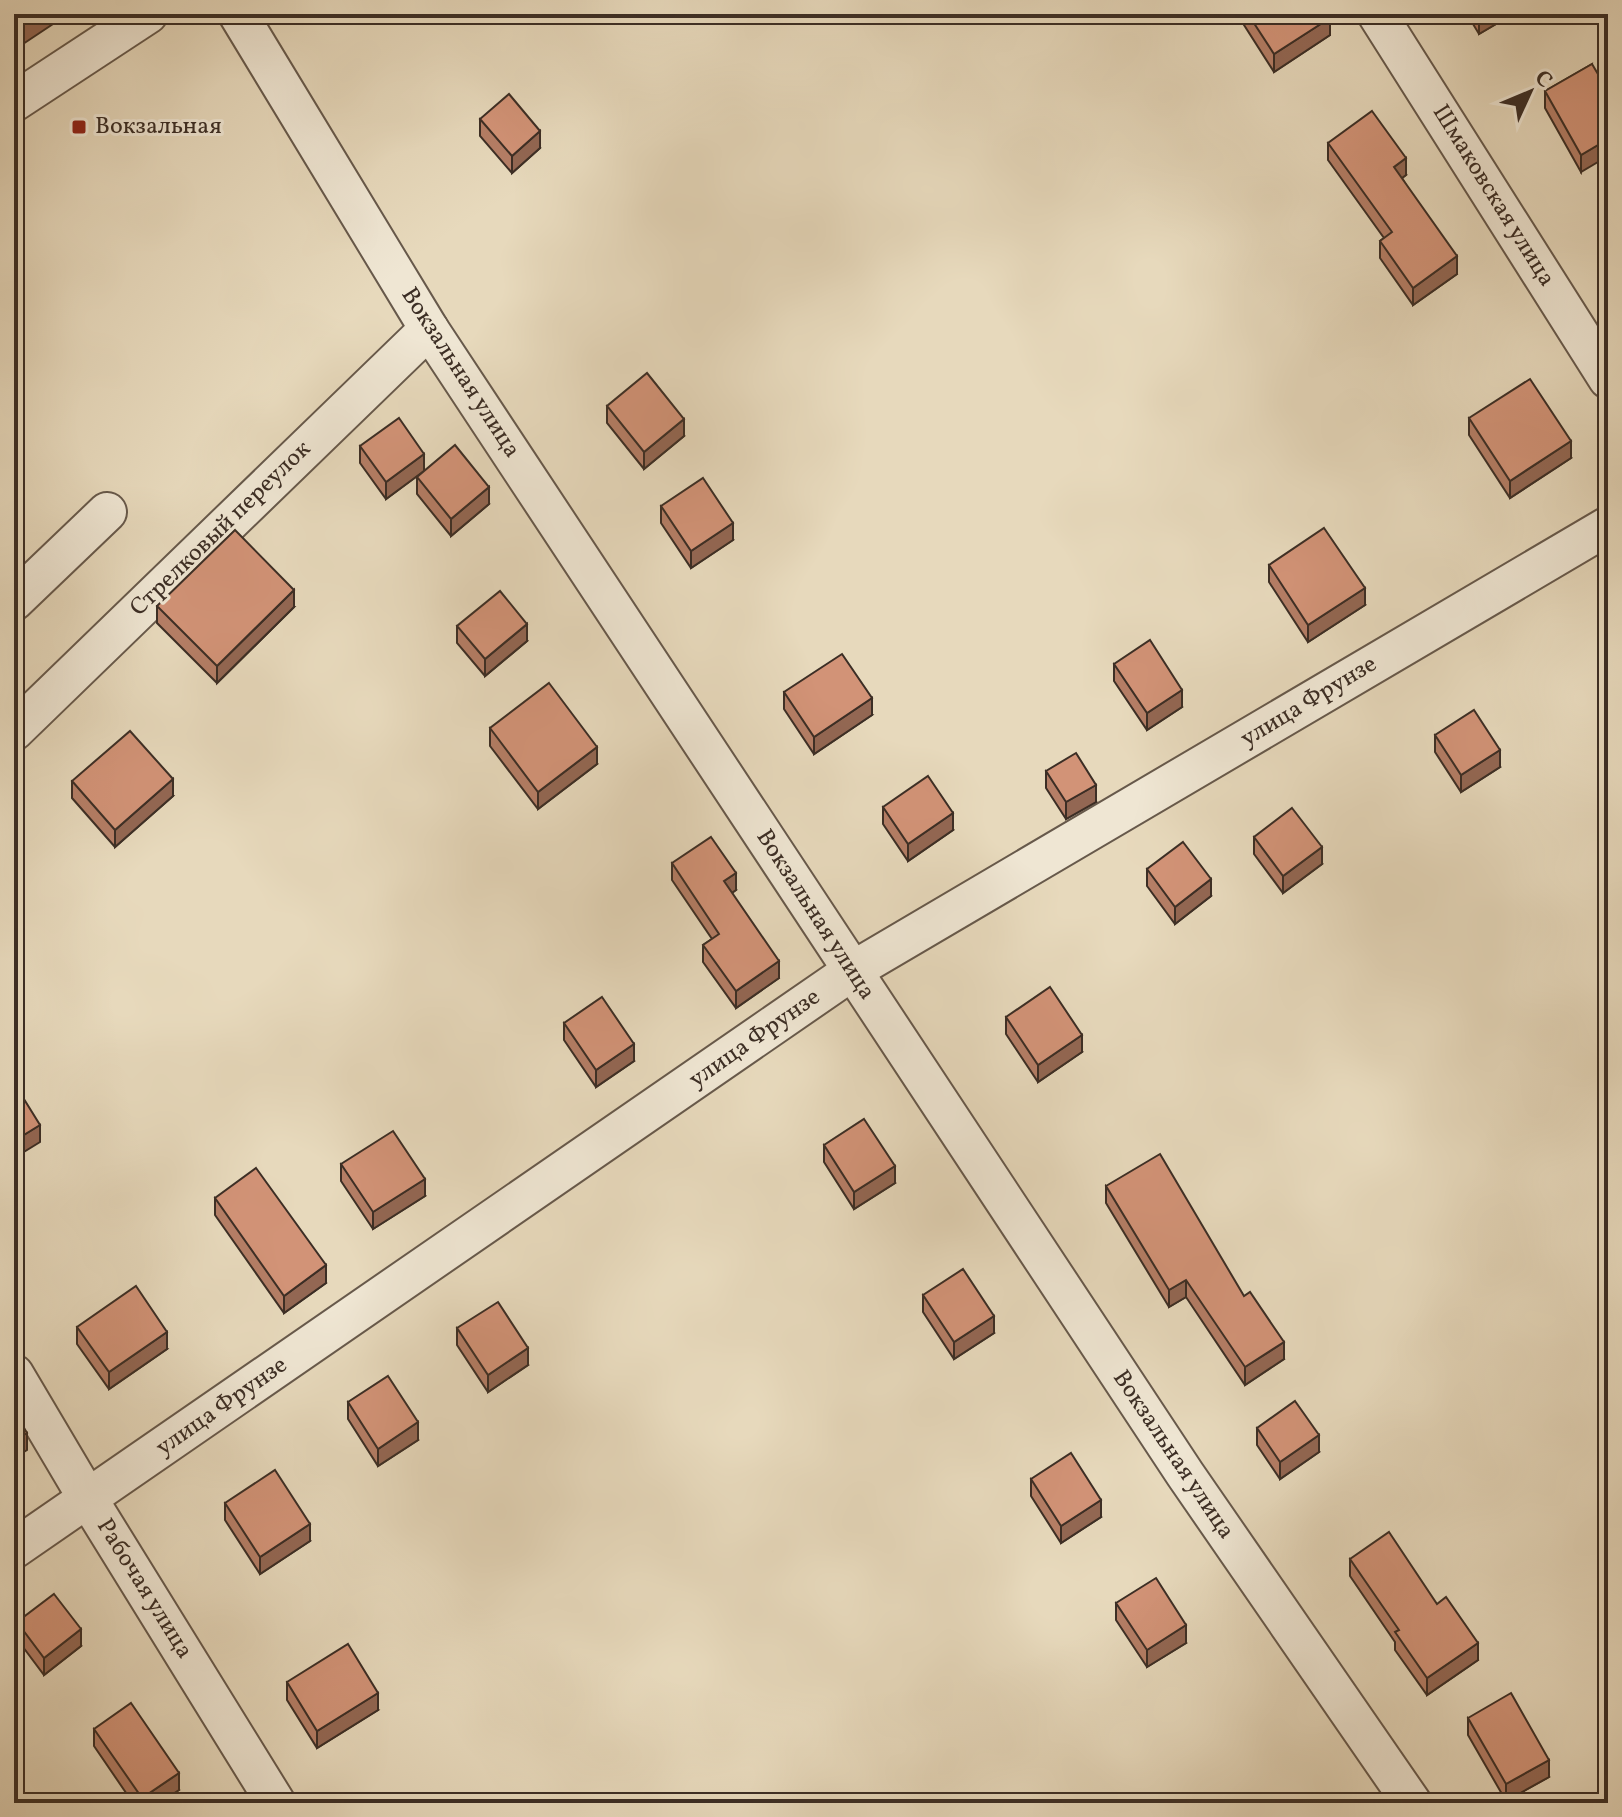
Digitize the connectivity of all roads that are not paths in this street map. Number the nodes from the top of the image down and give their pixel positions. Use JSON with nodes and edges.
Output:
{"nodes":[{"id":1,"x":148,"y":14,"type":"edge"},
{"id":2,"x":238,"y":14,"type":"edge"},
{"id":3,"x":1377,"y":14,"type":"edge"},
{"id":4,"x":14,"y":102,"type":"edge"},
{"id":5,"x":429,"y":329,"type":"junction"},
{"id":6,"x":1608,"y":379,"type":"edge"},
{"id":7,"x":107,"y":512,"type":"dead end"},
{"id":8,"x":1608,"y":526,"type":"edge"},
{"id":9,"x":14,"y":601,"type":"edge"},
{"id":10,"x":14,"y":731,"type":"edge"},
{"id":11,"x":852,"y":971,"type":"junction"},
{"id":12,"x":14,"y":1374,"type":"edge"},
{"id":13,"x":88,"y":1499,"type":"junction"},
{"id":14,"x":14,"y":1549,"type":"edge"},
{"id":15,"x":276,"y":1803,"type":"edge"},
{"id":16,"x":1412,"y":1803,"type":"edge"}],
"edges":[{"from":1,"to":4,"type":"street"},
{"from":2,"to":5,"type":"street","name":"Вокзальная улица"},
{"from":3,"to":6,"type":"street","name":"Шмаковская улица"},
{"from":5,"to":10,"type":"street","name":"Стрелковый переулок"},
{"from":5,"to":11,"type":"street","name":"Вокзальная улица"},
{"from":7,"to":9,"type":"street"},
{"from":8,"to":11,"type":"street","name":"улица Фрунзе"},
{"from":11,"to":13,"type":"street","name":"улица Фрунзе"},
{"from":11,"to":16,"type":"street","name":"Вокзальная улица"},
{"from":12,"to":13,"type":"street","name":"Рабочая улица"},
{"from":13,"to":14,"type":"street","name":"улица Фрунзе"},
{"from":13,"to":15,"type":"street","name":"Рабочая улица"}]}
